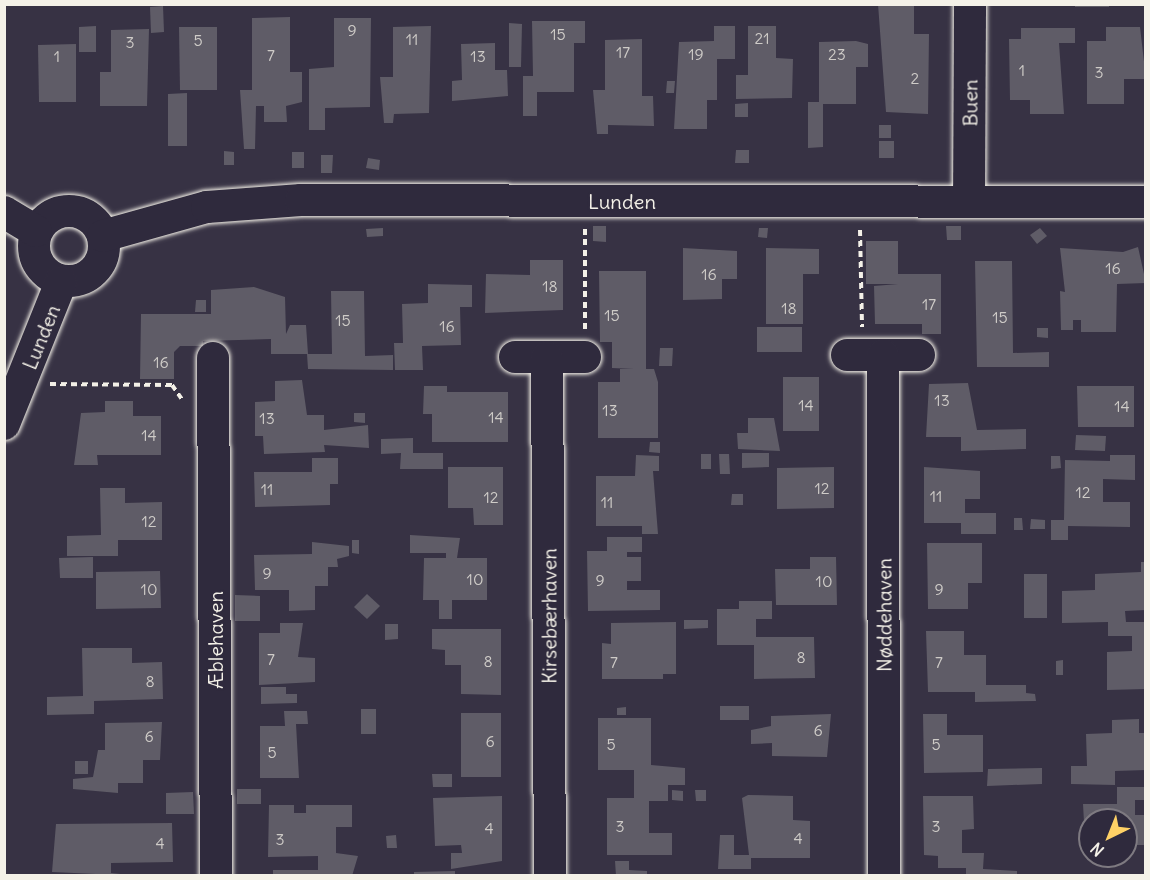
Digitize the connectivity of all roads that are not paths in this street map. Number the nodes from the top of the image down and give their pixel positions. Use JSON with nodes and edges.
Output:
{"nodes":[{"id":1,"x":970,"y":4,"type":"edge"},
{"id":2,"x":969,"y":202,"type":"junction"},
{"id":3,"x":1146,"y":202,"type":"edge"},
{"id":4,"x":4,"y":212,"type":"edge"},
{"id":5,"x":36,"y":231,"type":"junction"},
{"id":6,"x":103,"y":236,"type":"junction"},
{"id":7,"x":62,"y":282,"type":"junction"},
{"id":8,"x":919,"y":355,"type":"dead end"},
{"id":9,"x":515,"y":357,"type":"dead end"},
{"id":10,"x":547,"y":357,"type":"junction"},
{"id":11,"x":585,"y":357,"type":"road end"},
{"id":12,"x":213,"y":358,"type":"dead end"},
{"id":13,"x":4,"y":424,"type":"edge"},
{"id":14,"x":216,"y":876,"type":"edge"},
{"id":15,"x":550,"y":876,"type":"edge"},
{"id":16,"x":884,"y":876,"type":"edge"}],
"edges":[{"from":1,"to":2,"type":"street","name":"Buen"},
{"from":2,"to":3,"type":"street","name":"Lunden"},
{"from":2,"to":6,"type":"street","name":"Lunden"},
{"from":4,"to":5,"type":"street"},
{"from":5,"to":6,"type":"street"},
{"from":5,"to":7,"type":"street"},
{"from":6,"to":7,"type":"street"},
{"from":7,"to":13,"type":"street","name":"Lunden"},
{"from":8,"to":16,"type":"street","name":"Nøddehaven"},
{"from":9,"to":10,"type":"street"},
{"from":10,"to":11,"type":"street"},
{"from":10,"to":15,"type":"street","name":"Kirsebærhaven"},
{"from":12,"to":14,"type":"street","name":"Æblehaven"}]}
